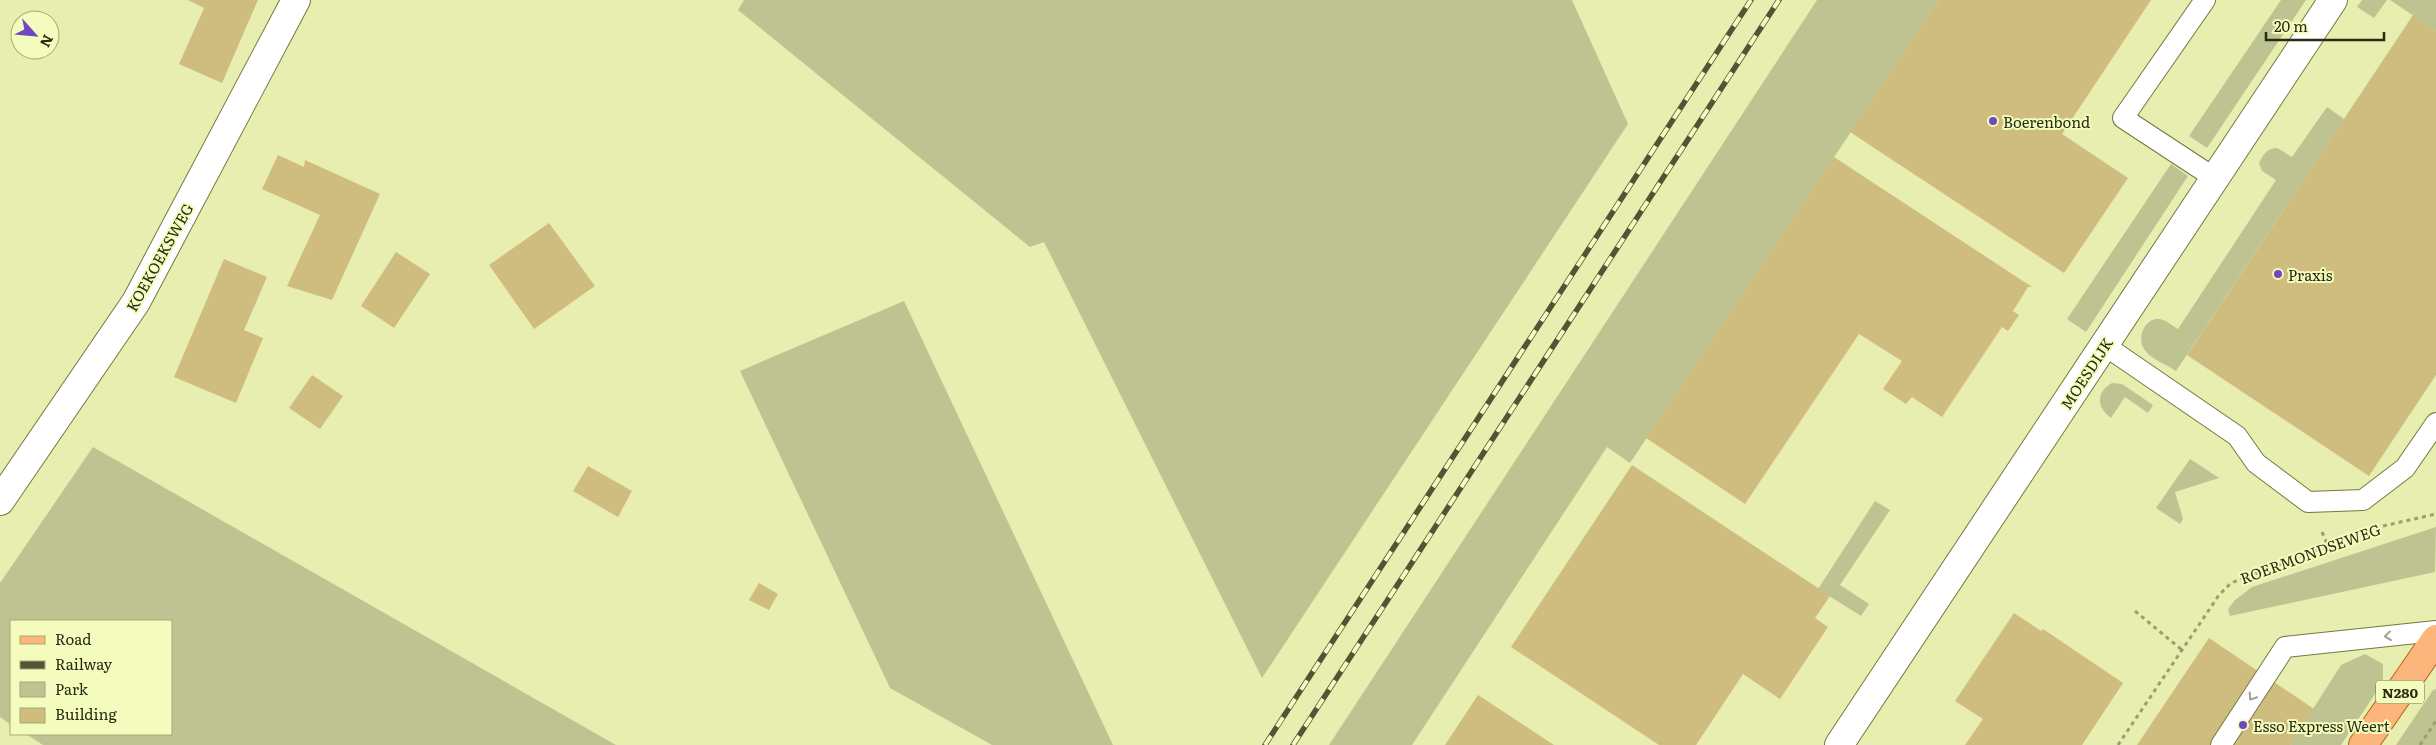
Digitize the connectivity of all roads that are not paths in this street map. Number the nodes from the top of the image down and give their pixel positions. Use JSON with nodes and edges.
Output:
{"nodes":[{"id":1,"x":296,"y":0,"type":"edge"},
{"id":2,"x":2205,"y":0,"type":"edge"},
{"id":3,"x":2333,"y":0,"type":"edge"},
{"id":4,"x":2216,"y":179,"type":"junction"},
{"id":5,"x":2104,"y":345,"type":"junction"},
{"id":6,"x":2436,"y":423,"type":"edge"},
{"id":7,"x":0,"y":501,"type":"edge"},
{"id":8,"x":2436,"y":631,"type":"edge"},
{"id":9,"x":2436,"y":640,"type":"edge"},
{"id":10,"x":1839,"y":745,"type":"edge"},
{"id":11,"x":2221,"y":745,"type":"edge"},
{"id":12,"x":2363,"y":745,"type":"edge"}],
"edges":[{"from":1,"to":7,"type":"street","name":"KOEKOEKSWEG"},
{"from":2,"to":4,"type":"lane"},
{"from":3,"to":4,"type":"street","name":"MOESDIJK"},
{"from":4,"to":5,"type":"street","name":"MOESDIJK"},
{"from":5,"to":6,"type":"lane"},
{"from":5,"to":10,"type":"street","name":"MOESDIJK"},
{"from":8,"to":11,"type":"lane","one_way":true},
{"from":9,"to":12,"type":"main road","number":"N280"}]}
